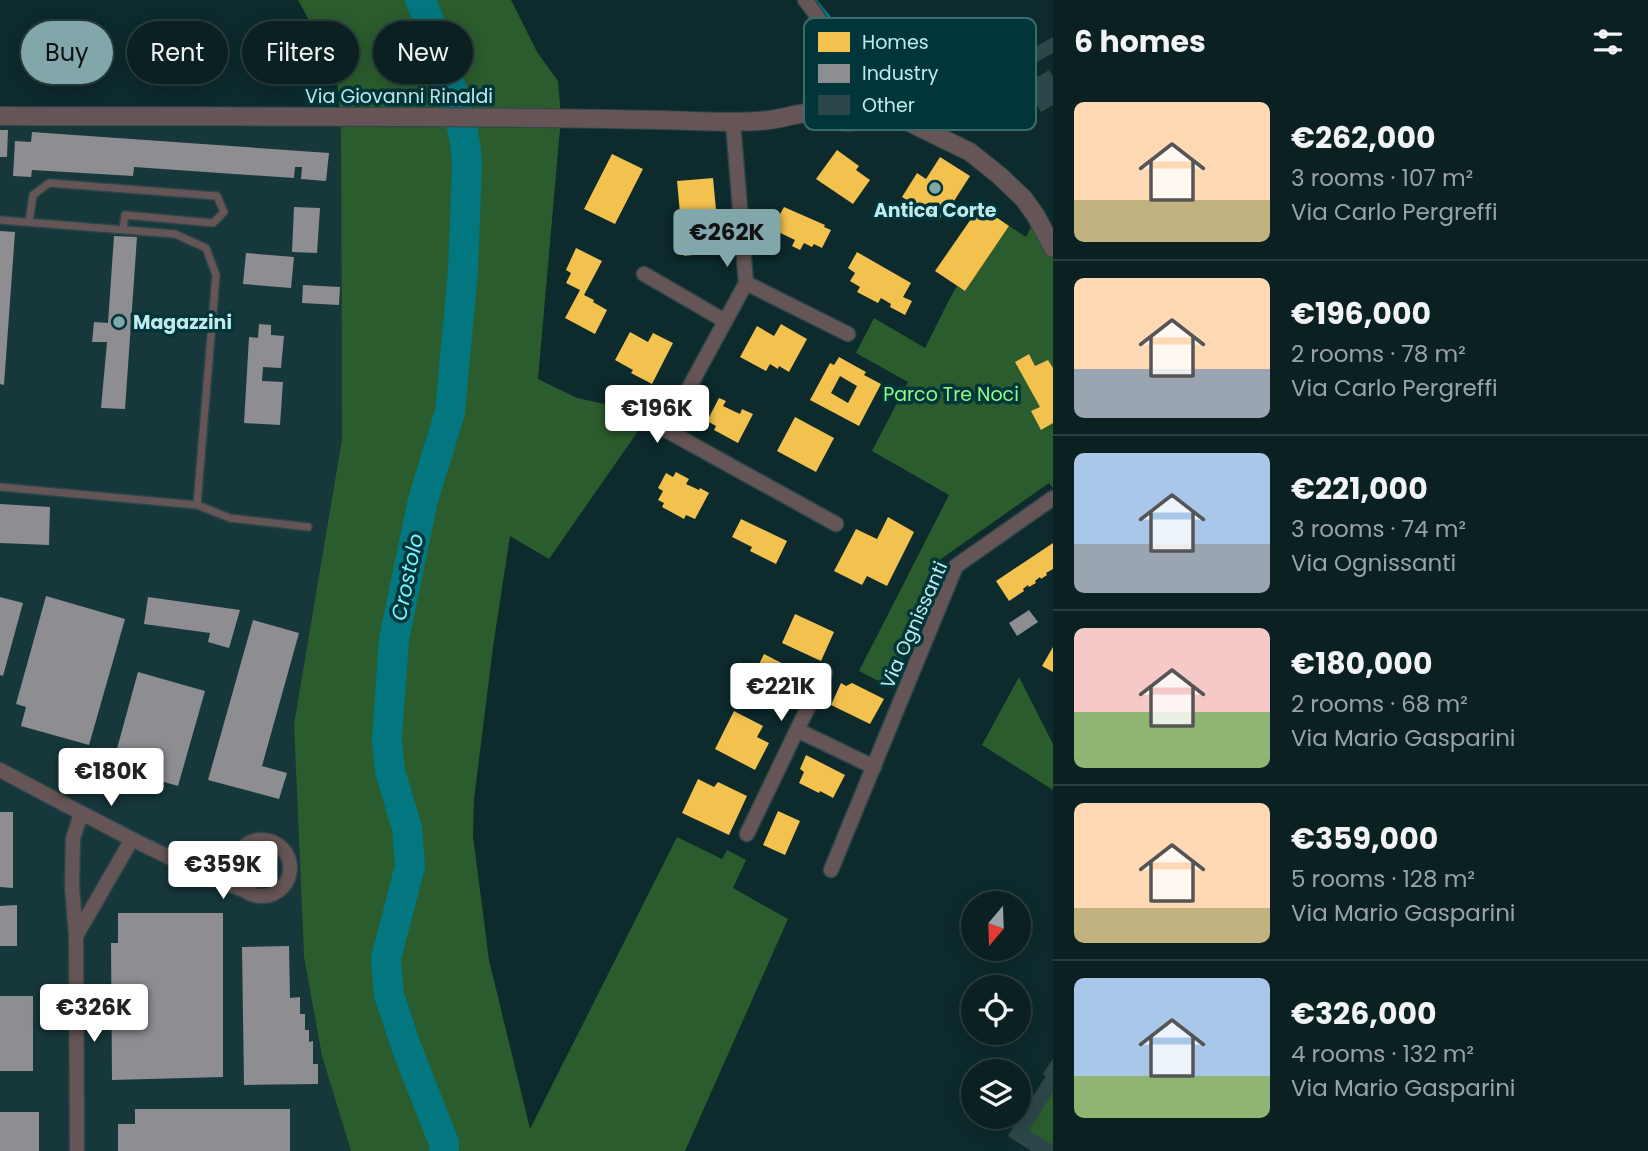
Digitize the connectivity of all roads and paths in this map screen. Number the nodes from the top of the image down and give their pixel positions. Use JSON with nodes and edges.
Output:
{"nodes":[{"id":1,"x":805,"y":0,"type":"edge"},
{"id":2,"x":818,"y":18,"type":"edge"},
{"id":3,"x":804,"y":110,"type":"edge"},
{"id":4,"x":804,"y":112,"type":"edge"},
{"id":5,"x":797,"y":113,"type":"junction"},
{"id":6,"x":0,"y":116,"type":"edge"},
{"id":7,"x":733,"y":122,"type":"junction"},
{"id":8,"x":925,"y":130,"type":"edge"},
{"id":9,"x":0,"y":220,"type":"edge"},
{"id":10,"x":29,"y":222,"type":"junction"},
{"id":11,"x":123,"y":229,"type":"junction"},
{"id":12,"x":1053,"y":247,"type":"edge"},
{"id":13,"x":644,"y":274,"type":"dead end"},
{"id":14,"x":746,"y":283,"type":"junction"},
{"id":15,"x":725,"y":321,"type":"junction"},
{"id":16,"x":848,"y":334,"type":"dead end"},
{"id":17,"x":0,"y":487,"type":"edge"},
{"id":18,"x":1053,"y":498,"type":"edge"},
{"id":19,"x":197,"y":505,"type":"junction"},
{"id":20,"x":836,"y":524,"type":"dead end"},
{"id":21,"x":309,"y":527,"type":"dead end"},
{"id":22,"x":825,"y":673,"type":"dead end"},
{"id":23,"x":797,"y":730,"type":"junction"},
{"id":24,"x":874,"y":767,"type":"junction"},
{"id":25,"x":0,"y":770,"type":"edge"},
{"id":26,"x":81,"y":813,"type":"junction"},
{"id":27,"x":747,"y":834,"type":"dead end"},
{"id":28,"x":132,"y":839,"type":"junction"},
{"id":29,"x":236,"y":860,"type":"junction"},
{"id":30,"x":831,"y":870,"type":"dead end"},
{"id":31,"x":206,"y":876,"type":"junction"},
{"id":32,"x":253,"y":894,"type":"junction"},
{"id":33,"x":76,"y":936,"type":"junction"},
{"id":34,"x":77,"y":1151,"type":"edge"}],
"edges":[{"from":1,"to":2,"type":"street"},
{"from":3,"to":5,"type":"street"},
{"from":4,"to":5,"type":"street"},
{"from":5,"to":7,"type":"street","name":"Via Giovanni Rinaldi"},
{"from":6,"to":7,"type":"street","name":"Via Giovanni Rinaldi"},
{"from":7,"to":14,"type":"street"},
{"from":8,"to":12,"type":"street"},
{"from":9,"to":10,"type":"lane"},
{"from":10,"to":11,"type":"lane"},
{"from":10,"to":11,"type":"lane"},
{"from":11,"to":19,"type":"lane"},
{"from":13,"to":15,"type":"street"},
{"from":14,"to":15,"type":"street"},
{"from":14,"to":16,"type":"street"},
{"from":15,"to":20,"type":"street"},
{"from":17,"to":19,"type":"lane"},
{"from":18,"to":24,"type":"street","name":"Via Ognissanti"},
{"from":19,"to":21,"type":"lane"},
{"from":22,"to":23,"type":"street"},
{"from":23,"to":24,"type":"street"},
{"from":23,"to":27,"type":"street"},
{"from":24,"to":30,"type":"street","name":"Via Ognissanti"},
{"from":25,"to":26,"type":"street"},
{"from":26,"to":28,"type":"street"},
{"from":26,"to":33,"type":"street"},
{"from":28,"to":31,"type":"street"},
{"from":28,"to":33,"type":"street"},
{"from":29,"to":31,"type":"street"},
{"from":29,"to":32,"type":"street"},
{"from":29,"to":32,"type":"street"},
{"from":31,"to":32,"type":"street"},
{"from":33,"to":34,"type":"street"}]}
